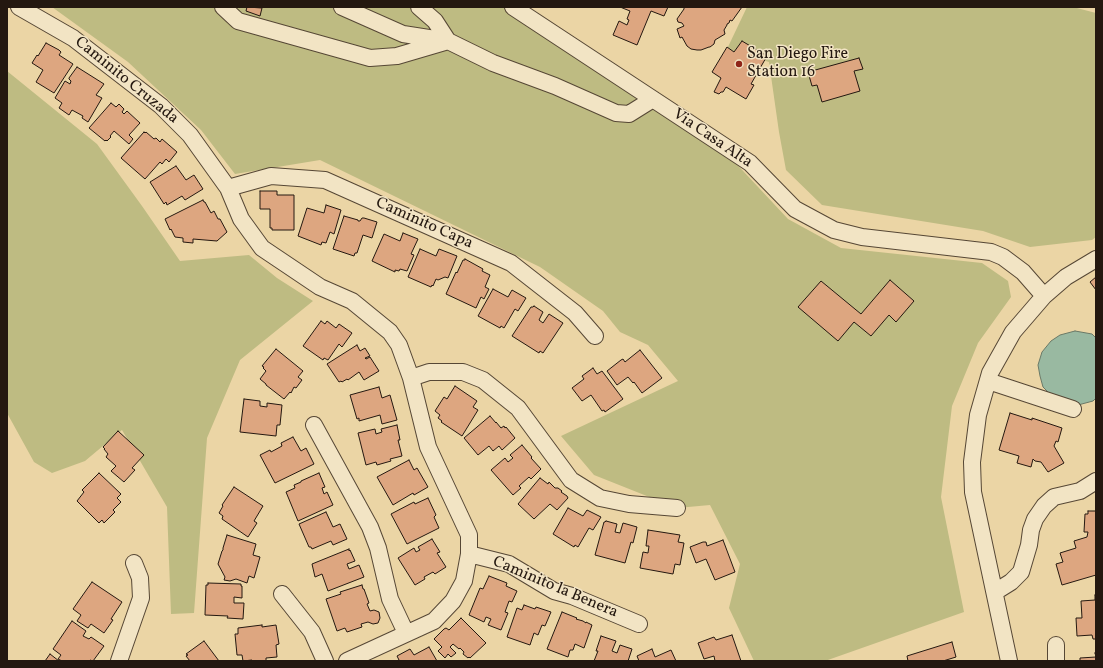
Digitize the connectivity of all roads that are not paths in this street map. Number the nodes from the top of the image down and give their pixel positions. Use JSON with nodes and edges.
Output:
{"nodes":[{"id":1,"x":19,"y":7,"type":"edge"},
{"id":2,"x":223,"y":7,"type":"edge"},
{"id":3,"x":342,"y":7,"type":"edge"},
{"id":4,"x":419,"y":7,"type":"edge"},
{"id":5,"x":513,"y":7,"type":"edge"},
{"id":6,"x":448,"y":41,"type":"junction"},
{"id":7,"x":653,"y":99,"type":"junction"},
{"id":8,"x":228,"y":188,"type":"junction"},
{"id":9,"x":1096,"y":259,"type":"edge"},
{"id":10,"x":1044,"y":296,"type":"junction"},
{"id":11,"x":595,"y":336,"type":"dead end"},
{"id":12,"x":411,"y":378,"type":"junction"},
{"id":13,"x":988,"y":381,"type":"junction"},
{"id":14,"x":1073,"y":409,"type":"dead end"},
{"id":15,"x":314,"y":425,"type":"dead end"},
{"id":16,"x":1096,"y":481,"type":"edge"},
{"id":17,"x":677,"y":508,"type":"dead end"},
{"id":18,"x":469,"y":554,"type":"junction"},
{"id":19,"x":134,"y":562,"type":"dead end"},
{"id":20,"x":995,"y":592,"type":"junction"},
{"id":21,"x":282,"y":594,"type":"dead end"},
{"id":22,"x":639,"y":624,"type":"dead end"},
{"id":23,"x":406,"y":633,"type":"junction"},
{"id":24,"x":119,"y":661,"type":"edge"},
{"id":25,"x":325,"y":661,"type":"edge"},
{"id":26,"x":347,"y":661,"type":"edge"},
{"id":27,"x":1009,"y":661,"type":"edge"}],
"edges":[{"from":1,"to":8,"type":"street","name":"Caminito Cruzada"},
{"from":2,"to":6,"type":"street"},
{"from":3,"to":6,"type":"street"},
{"from":4,"to":6,"type":"street"},
{"from":5,"to":7,"type":"street","name":"Via Casa Alta"},
{"from":6,"to":7,"type":"street"},
{"from":7,"to":10,"type":"street","name":"Via Casa Alta"},
{"from":8,"to":11,"type":"street","name":"Caminito Capa"},
{"from":8,"to":12,"type":"street","name":"Caminito Cruzada"},
{"from":9,"to":10,"type":"street"},
{"from":10,"to":13,"type":"street"},
{"from":12,"to":17,"type":"street"},
{"from":12,"to":18,"type":"street","name":"Caminito Cruzada"},
{"from":13,"to":14,"type":"street"},
{"from":13,"to":20,"type":"street"},
{"from":15,"to":23,"type":"street"},
{"from":16,"to":20,"type":"street"},
{"from":18,"to":22,"type":"street","name":"Caminito la Benera"},
{"from":18,"to":23,"type":"street","name":"Caminito Cruzada"},
{"from":19,"to":24,"type":"street"},
{"from":20,"to":27,"type":"street"},
{"from":21,"to":25,"type":"street"},
{"from":23,"to":26,"type":"street","name":"Caminito Cruzada"}]}
